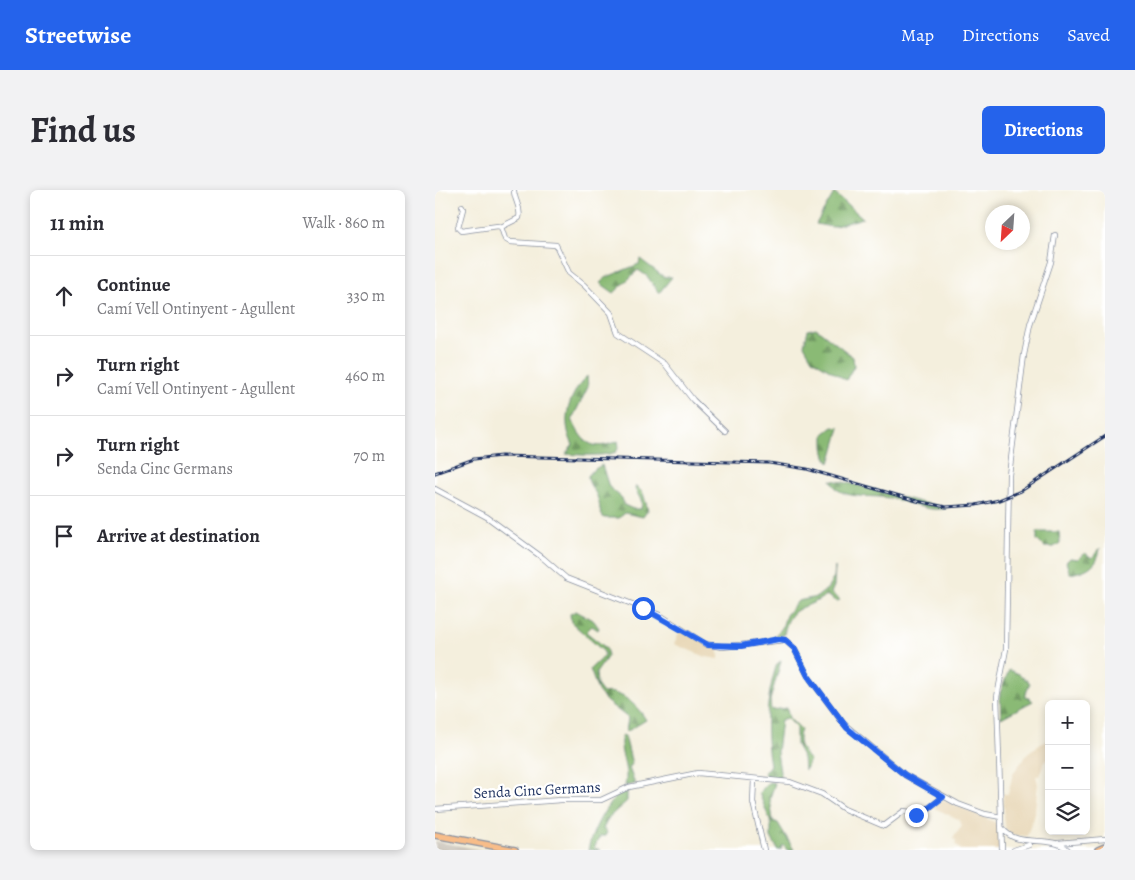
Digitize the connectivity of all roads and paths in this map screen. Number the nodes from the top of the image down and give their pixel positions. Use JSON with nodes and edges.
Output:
{"nodes":[{"id":1,"x":514,"y":190,"type":"edge"},
{"id":2,"x":461,"y":206,"type":"dead end"},
{"id":3,"x":501,"y":227,"type":"junction"},
{"id":4,"x":1055,"y":235,"type":"dead end"},
{"id":5,"x":725,"y":431,"type":"dead end"},
{"id":6,"x":435,"y":489,"type":"edge"},
{"id":7,"x":754,"y":779,"type":"junction"},
{"id":8,"x":943,"y":797,"type":"junction"},
{"id":9,"x":435,"y":809,"type":"edge"},
{"id":10,"x":1001,"y":817,"type":"junction"},
{"id":11,"x":1002,"y":828,"type":"junction"},
{"id":12,"x":435,"y":835,"type":"edge"},
{"id":13,"x":1008,"y":837,"type":"junction"},
{"id":14,"x":1002,"y":840,"type":"junction"},
{"id":15,"x":1105,"y":840,"type":"edge"},
{"id":16,"x":1013,"y":841,"type":"junction"},
{"id":17,"x":1032,"y":844,"type":"junction"},
{"id":18,"x":1049,"y":844,"type":"junction"},
{"id":19,"x":1105,"y":847,"type":"edge"},
{"id":20,"x":515,"y":850,"type":"edge"},
{"id":21,"x":764,"y":850,"type":"edge"},
{"id":22,"x":1002,"y":850,"type":"edge"},
{"id":23,"x":1014,"y":850,"type":"edge"},
{"id":24,"x":1068,"y":850,"type":"edge"},
{"id":25,"x":1098,"y":850,"type":"edge"}],
"edges":[{"from":1,"to":3,"type":"street"},
{"from":2,"to":3,"type":"street"},
{"from":3,"to":5,"type":"street"},
{"from":4,"to":10,"type":"street"},
{"from":6,"to":8,"type":"street"},
{"from":7,"to":8,"type":"street","name":"Senda Cinc Germans"},
{"from":7,"to":9,"type":"street","name":"Senda Cinc Germans"},
{"from":7,"to":21,"type":"street"},
{"from":8,"to":10,"type":"street"},
{"from":10,"to":11,"type":"street"},
{"from":11,"to":13,"type":"street"},
{"from":11,"to":14,"type":"street"},
{"from":12,"to":20,"type":"main road"},
{"from":13,"to":14,"type":"street"},
{"from":13,"to":16,"type":"street"},
{"from":14,"to":22,"type":"street"},
{"from":15,"to":18,"type":"street"},
{"from":16,"to":17,"type":"street"},
{"from":16,"to":23,"type":"street"},
{"from":17,"to":18,"type":"street"},
{"from":17,"to":23,"type":"street"},
{"from":18,"to":24,"type":"street"},
{"from":19,"to":25,"type":"main road"}]}
